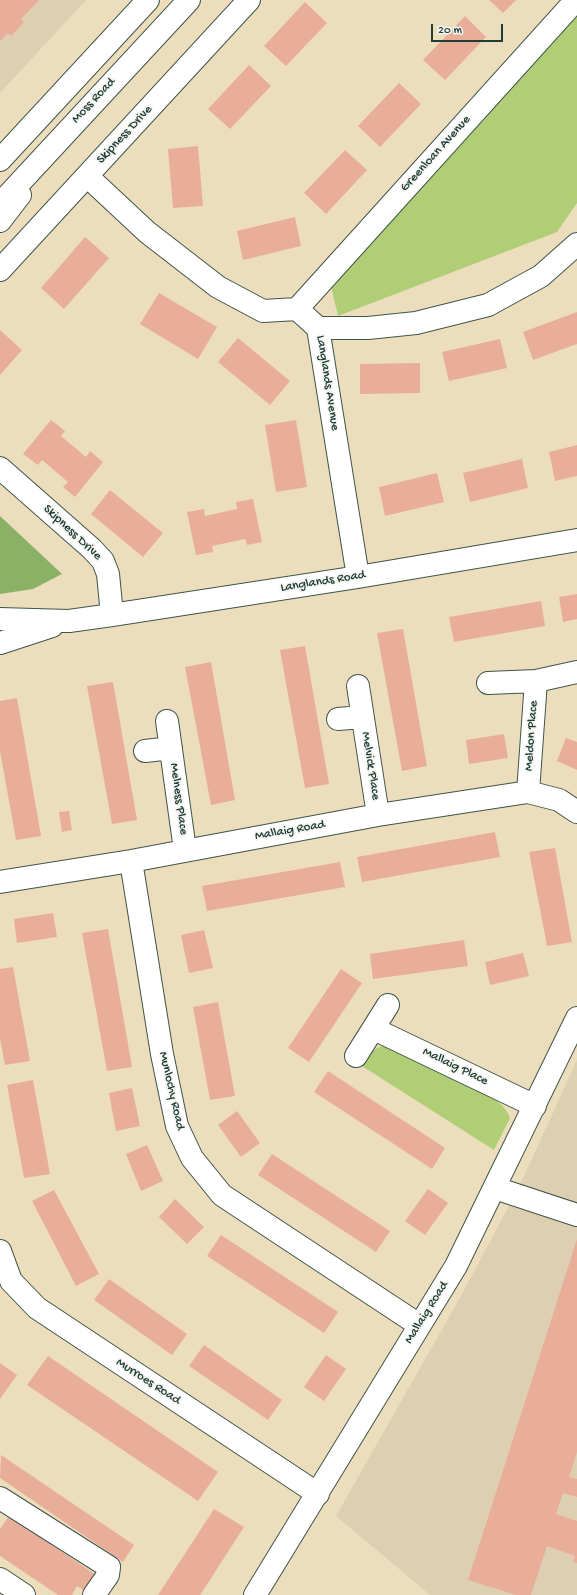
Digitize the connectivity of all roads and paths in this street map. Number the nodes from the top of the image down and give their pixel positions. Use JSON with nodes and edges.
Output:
{"nodes":[{"id":1,"x":148,"y":0,"type":"edge"},
{"id":2,"x":189,"y":0,"type":"edge"},
{"id":3,"x":249,"y":0,"type":"edge"},
{"id":4,"x":576,"y":0,"type":"edge"},
{"id":5,"x":94,"y":101,"type":"junction"},
{"id":6,"x":0,"y":160,"type":"edge"},
{"id":7,"x":87,"y":176,"type":"junction"},
{"id":8,"x":0,"y":204,"type":"edge"},
{"id":9,"x":0,"y":221,"type":"edge"},
{"id":10,"x":577,"y":244,"type":"edge"},
{"id":11,"x":0,"y":270,"type":"edge"},
{"id":12,"x":296,"y":309,"type":"junction"},
{"id":13,"x":318,"y":328,"type":"junction"},
{"id":14,"x":0,"y":468,"type":"edge"},
{"id":15,"x":577,"y":540,"type":"edge"},
{"id":16,"x":358,"y":577,"type":"junction"},
{"id":17,"x":112,"y":615,"type":"junction"},
{"id":18,"x":0,"y":619,"type":"edge"},
{"id":19,"x":69,"y":621,"type":"junction"},
{"id":20,"x":0,"y":643,"type":"edge"},
{"id":21,"x":577,"y":672,"type":"edge"},
{"id":22,"x":536,"y":680,"type":"junction"},
{"id":23,"x":488,"y":683,"type":"dead end"},
{"id":24,"x":358,"y":686,"type":"dead end"},
{"id":25,"x":362,"y":717,"type":"junction"},
{"id":26,"x":338,"y":719,"type":"dead end"},
{"id":27,"x":167,"y":721,"type":"dead end"},
{"id":28,"x":171,"y":748,"type":"junction"},
{"id":29,"x":145,"y":751,"type":"dead end"},
{"id":30,"x":528,"y":792,"type":"junction"},
{"id":31,"x":577,"y":812,"type":"edge"},
{"id":32,"x":378,"y":815,"type":"junction"},
{"id":33,"x":185,"y":850,"type":"junction"},
{"id":34,"x":131,"y":861,"type":"junction"},
{"id":35,"x":0,"y":882,"type":"edge"},
{"id":36,"x":388,"y":1005,"type":"dead end"},
{"id":37,"x":577,"y":1018,"type":"edge"},
{"id":38,"x":374,"y":1029,"type":"junction"},
{"id":39,"x":356,"y":1056,"type":"dead end"},
{"id":40,"x":535,"y":1106,"type":"junction"},
{"id":41,"x":495,"y":1188,"type":"junction"},
{"id":42,"x":577,"y":1215,"type":"edge"},
{"id":43,"x":0,"y":1251,"type":"edge"},
{"id":44,"x":419,"y":1324,"type":"junction"},
{"id":45,"x":318,"y":1494,"type":"junction"},
{"id":46,"x":2,"y":1503,"type":"edge"},
{"id":47,"x":0,"y":1579,"type":"edge"},
{"id":48,"x":24,"y":1595,"type":"edge"},
{"id":49,"x":94,"y":1595,"type":"edge"},
{"id":50,"x":255,"y":1595,"type":"edge"}],
"edges":[{"from":1,"to":6,"type":"street"},
{"from":2,"to":5,"type":"street","name":"Moss Road"},
{"from":3,"to":7,"type":"street","name":"Skipness Drive"},
{"from":4,"to":12,"type":"street","name":"Greenloan Avenue"},
{"from":5,"to":8,"type":"street","name":"Moss Road"},
{"from":5,"to":9,"type":"street"},
{"from":7,"to":11,"type":"street","name":"Skipness Drive"},
{"from":7,"to":12,"type":"street"},
{"from":10,"to":13,"type":"street"},
{"from":12,"to":13,"type":"street","name":"Langlands Avenue"},
{"from":13,"to":16,"type":"street","name":"Langlands Avenue"},
{"from":14,"to":17,"type":"street","name":"Skipness Drive"},
{"from":15,"to":16,"type":"street","name":"Langlands Road"},
{"from":16,"to":17,"type":"street","name":"Langlands Road"},
{"from":17,"to":19,"type":"street","name":"Langlands Road"},
{"from":18,"to":19,"type":"street","name":"Langlands Road"},
{"from":19,"to":20,"type":"street","name":"Langlands Road"},
{"from":21,"to":22,"type":"street","name":"Meldon Place"},
{"from":22,"to":23,"type":"street","name":"Meldon Place"},
{"from":22,"to":30,"type":"street","name":"Meldon Place"},
{"from":24,"to":25,"type":"street","name":"Melvick Place"},
{"from":25,"to":26,"type":"street","name":"Melvick Place"},
{"from":25,"to":32,"type":"street","name":"Melvick Place"},
{"from":27,"to":28,"type":"street","name":"Melness Place"},
{"from":28,"to":29,"type":"street","name":"Melness Place"},
{"from":28,"to":33,"type":"street","name":"Melness Place"},
{"from":30,"to":31,"type":"street","name":"Mallaig Road"},
{"from":30,"to":32,"type":"street","name":"Mallaig Road"},
{"from":32,"to":33,"type":"street","name":"Mallaig Road"},
{"from":33,"to":34,"type":"street","name":"Mallaig Road"},
{"from":34,"to":35,"type":"street","name":"Mallaig Road"},
{"from":34,"to":44,"type":"street","name":"Munlochy Road"},
{"from":36,"to":38,"type":"street"},
{"from":37,"to":40,"type":"street","name":"Mallaig Road"},
{"from":38,"to":39,"type":"street"},
{"from":38,"to":40,"type":"street","name":"Mallaig Place"},
{"from":40,"to":41,"type":"street","name":"Mallaig Road"},
{"from":41,"to":42,"type":"street"},
{"from":41,"to":44,"type":"street","name":"Mallaig Road"},
{"from":43,"to":45,"type":"street","name":"Murroes Road"},
{"from":44,"to":45,"type":"street","name":"Mallaig Road"},
{"from":45,"to":50,"type":"street","name":"Mallaig Road"},
{"from":46,"to":49,"type":"street"},
{"from":47,"to":48,"type":"street"}]}
